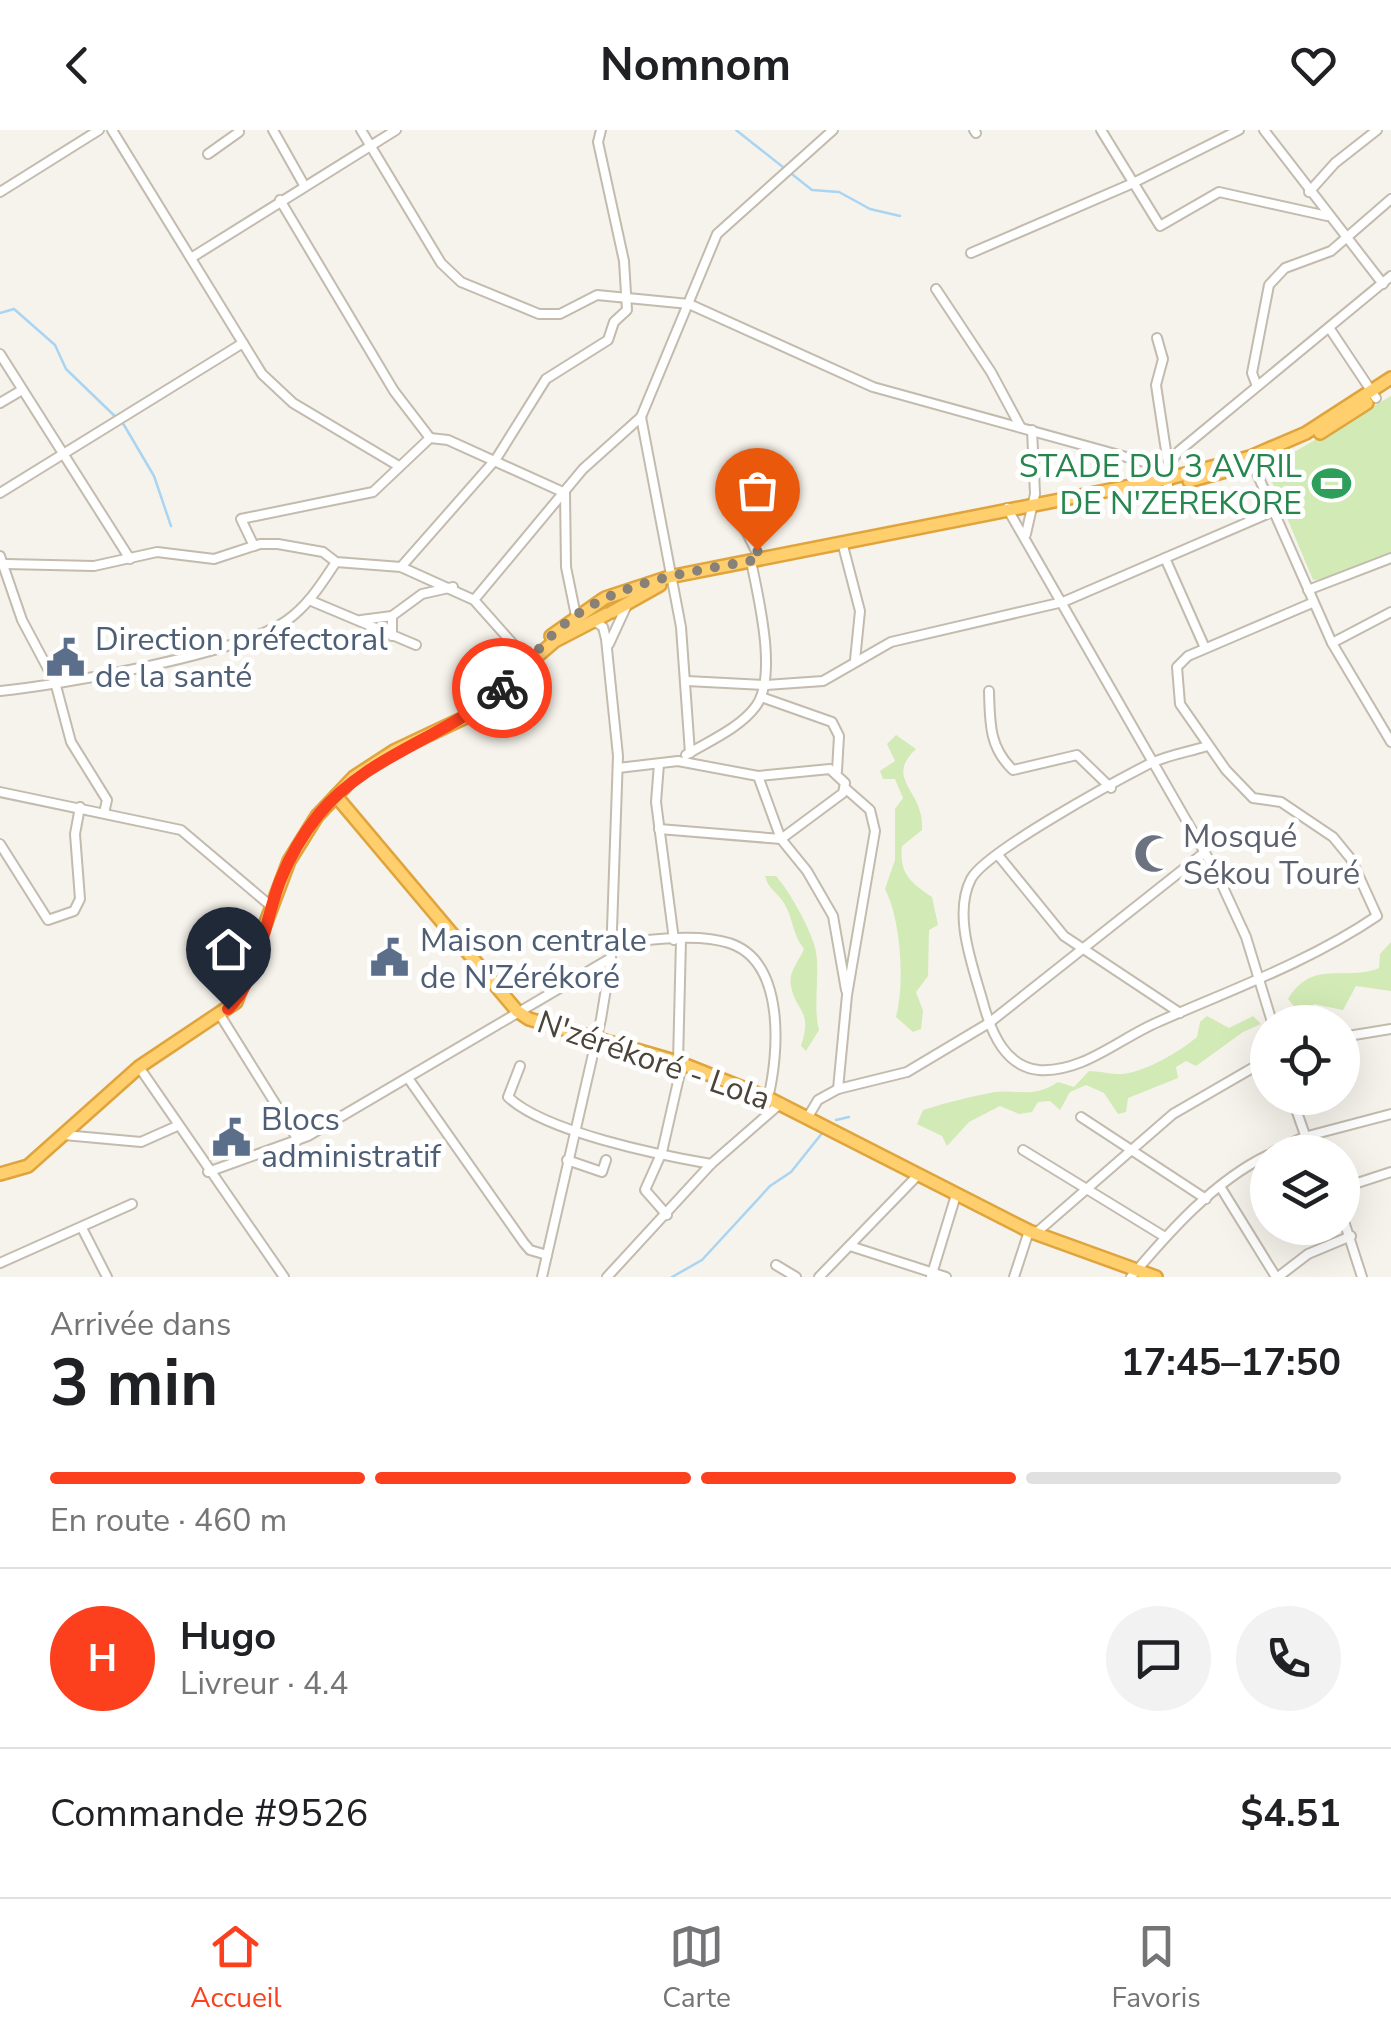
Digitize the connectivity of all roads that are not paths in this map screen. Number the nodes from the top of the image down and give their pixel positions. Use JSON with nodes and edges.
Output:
{"nodes":[{"id":1,"x":100,"y":130,"type":"edge"},
{"id":2,"x":112,"y":130,"type":"edge"},
{"id":3,"x":273,"y":130,"type":"edge"},
{"id":4,"x":361,"y":130,"type":"edge"},
{"id":5,"x":396,"y":130,"type":"edge"},
{"id":6,"x":601,"y":130,"type":"edge"},
{"id":7,"x":833,"y":130,"type":"edge"},
{"id":8,"x":1101,"y":130,"type":"edge"},
{"id":9,"x":1239,"y":130,"type":"edge"},
{"id":10,"x":1264,"y":130,"type":"edge"},
{"id":11,"x":1377,"y":130,"type":"edge"},
{"id":12,"x":240,"y":131,"type":"edge"},
{"id":13,"x":370,"y":145,"type":"junction"},
{"id":14,"x":208,"y":154,"type":"dead end"},
{"id":15,"x":1131,"y":184,"type":"junction"},
{"id":16,"x":304,"y":185,"type":"junction"},
{"id":17,"x":0,"y":192,"type":"edge"},
{"id":18,"x":1310,"y":192,"type":"junction"},
{"id":19,"x":1391,"y":199,"type":"edge"},
{"id":20,"x":280,"y":200,"type":"junction"},
{"id":21,"x":1328,"y":216,"type":"junction"},
{"id":22,"x":1345,"y":239,"type":"junction"},
{"id":23,"x":971,"y":252,"type":"dead end"},
{"id":24,"x":192,"y":258,"type":"junction"},
{"id":25,"x":1391,"y":276,"type":"edge"},
{"id":26,"x":1383,"y":284,"type":"junction"},
{"id":27,"x":936,"y":290,"type":"dead end"},
{"id":28,"x":630,"y":298,"type":"junction"},
{"id":29,"x":689,"y":304,"type":"junction"},
{"id":30,"x":1330,"y":329,"type":"junction"},
{"id":31,"x":1157,"y":338,"type":"dead end"},
{"id":32,"x":243,"y":343,"type":"junction"},
{"id":33,"x":0,"y":354,"type":"edge"},
{"id":34,"x":1391,"y":378,"type":"edge"},
{"id":35,"x":1257,"y":386,"type":"junction"},
{"id":36,"x":1391,"y":386,"type":"edge"},
{"id":37,"x":22,"y":390,"type":"junction"},
{"id":38,"x":1374,"y":395,"type":"junction"},
{"id":39,"x":0,"y":403,"type":"edge"},
{"id":40,"x":641,"y":417,"type":"junction"},
{"id":41,"x":1020,"y":426,"type":"junction"},
{"id":42,"x":1032,"y":430,"type":"junction"},
{"id":43,"x":430,"y":438,"type":"junction"},
{"id":44,"x":64,"y":455,"type":"junction"},
{"id":45,"x":496,"y":459,"type":"junction"},
{"id":46,"x":1252,"y":461,"type":"junction"},
{"id":47,"x":397,"y":465,"type":"junction"},
{"id":48,"x":1167,"y":474,"type":"junction"},
{"id":49,"x":724,"y":488,"type":"dead end"},
{"id":50,"x":0,"y":493,"type":"edge"},
{"id":51,"x":565,"y":493,"type":"junction"},
{"id":52,"x":1032,"y":507,"type":"junction"},
{"id":53,"x":1274,"y":510,"type":"junction"},
{"id":54,"x":1009,"y":511,"type":"junction"},
{"id":55,"x":1026,"y":536,"type":"junction"},
{"id":56,"x":843,"y":545,"type":"junction"},
{"id":57,"x":254,"y":546,"type":"junction"},
{"id":58,"x":130,"y":558,"type":"junction"},
{"id":59,"x":1165,"y":558,"type":"junction"},
{"id":60,"x":1391,"y":558,"type":"edge"},
{"id":61,"x":3,"y":560,"type":"edge"},
{"id":62,"x":336,"y":562,"type":"junction"},
{"id":63,"x":754,"y":563,"type":"junction"},
{"id":64,"x":401,"y":566,"type":"junction"},
{"id":65,"x":670,"y":580,"type":"junction"},
{"id":66,"x":454,"y":588,"type":"junction"},
{"id":67,"x":1308,"y":590,"type":"junction"},
{"id":68,"x":603,"y":599,"type":"junction"},
{"id":69,"x":310,"y":600,"type":"junction"},
{"id":70,"x":474,"y":600,"type":"junction"},
{"id":71,"x":631,"y":600,"type":"junction"},
{"id":72,"x":1063,"y":602,"type":"junction"},
{"id":73,"x":1312,"y":603,"type":"junction"},
{"id":74,"x":1391,"y":612,"type":"edge"},
{"id":75,"x":609,"y":613,"type":"junction"},
{"id":76,"x":392,"y":616,"type":"junction"},
{"id":77,"x":580,"y":619,"type":"junction"},
{"id":78,"x":357,"y":620,"type":"junction"},
{"id":79,"x":392,"y":636,"type":"junction"},
{"id":80,"x":1332,"y":644,"type":"junction"},
{"id":81,"x":416,"y":645,"type":"dead end"},
{"id":82,"x":608,"y":648,"type":"junction"},
{"id":83,"x":1205,"y":648,"type":"junction"},
{"id":84,"x":855,"y":660,"type":"junction"},
{"id":85,"x":529,"y":662,"type":"junction"},
{"id":86,"x":686,"y":680,"type":"junction"},
{"id":87,"x":55,"y":682,"type":"junction"},
{"id":88,"x":766,"y":686,"type":"junction"},
{"id":89,"x":0,"y":691,"type":"edge"},
{"id":90,"x":989,"y":691,"type":"dead end"},
{"id":91,"x":760,"y":698,"type":"junction"},
{"id":92,"x":1391,"y":742,"type":"edge"},
{"id":93,"x":1208,"y":746,"type":"junction"},
{"id":94,"x":690,"y":753,"type":"junction"},
{"id":95,"x":678,"y":761,"type":"junction"},
{"id":96,"x":1152,"y":762,"type":"junction"},
{"id":97,"x":659,"y":764,"type":"junction"},
{"id":98,"x":618,"y":768,"type":"junction"},
{"id":99,"x":837,"y":771,"type":"junction"},
{"id":100,"x":758,"y":776,"type":"junction"},
{"id":101,"x":845,"y":788,"type":"junction"},
{"id":102,"x":1111,"y":788,"type":"junction"},
{"id":103,"x":0,"y":792,"type":"edge"},
{"id":104,"x":336,"y":796,"type":"junction"},
{"id":105,"x":80,"y":806,"type":"junction"},
{"id":106,"x":104,"y":813,"type":"junction"},
{"id":107,"x":658,"y":828,"type":"junction"},
{"id":108,"x":780,"y":839,"type":"junction"},
{"id":109,"x":0,"y":844,"type":"edge"},
{"id":110,"x":1205,"y":852,"type":"junction"},
{"id":111,"x":998,"y":855,"type":"junction"},
{"id":112,"x":272,"y":906,"type":"junction"},
{"id":113,"x":677,"y":940,"type":"junction"},
{"id":114,"x":612,"y":943,"type":"junction"},
{"id":115,"x":1084,"y":952,"type":"junction"},
{"id":116,"x":611,"y":958,"type":"junction"},
{"id":117,"x":1261,"y":981,"type":"junction"},
{"id":118,"x":847,"y":995,"type":"junction"},
{"id":119,"x":1267,"y":1005,"type":"edge"},
{"id":120,"x":517,"y":1011,"type":"junction"},
{"id":121,"x":1180,"y":1013,"type":"junction"},
{"id":122,"x":220,"y":1015,"type":"junction"},
{"id":123,"x":989,"y":1024,"type":"junction"},
{"id":124,"x":1391,"y":1028,"type":"edge"},
{"id":125,"x":1360,"y":1033,"type":"edge"},
{"id":126,"x":596,"y":1042,"type":"junction"},
{"id":127,"x":680,"y":1063,"type":"junction"},
{"id":128,"x":520,"y":1066,"type":"dead end"},
{"id":129,"x":138,"y":1067,"type":"junction"},
{"id":130,"x":1250,"y":1069,"type":"edge"},
{"id":131,"x":408,"y":1078,"type":"junction"},
{"id":132,"x":838,"y":1089,"type":"junction"},
{"id":133,"x":768,"y":1098,"type":"junction"},
{"id":134,"x":781,"y":1103,"type":"junction"},
{"id":135,"x":1391,"y":1114,"type":"edge"},
{"id":136,"x":810,"y":1115,"type":"junction"},
{"id":137,"x":1081,"y":1117,"type":"dead end"},
{"id":138,"x":176,"y":1126,"type":"junction"},
{"id":139,"x":575,"y":1130,"type":"junction"},
{"id":140,"x":64,"y":1135,"type":"junction"},
{"id":141,"x":1312,"y":1135,"type":"edge"},
{"id":142,"x":298,"y":1140,"type":"junction"},
{"id":143,"x":1130,"y":1149,"type":"junction"},
{"id":144,"x":1022,"y":1150,"type":"dead end"},
{"id":145,"x":662,"y":1152,"type":"junction"},
{"id":146,"x":568,"y":1160,"type":"junction"},
{"id":147,"x":606,"y":1160,"type":"dead end"},
{"id":148,"x":711,"y":1164,"type":"junction"},
{"id":149,"x":1250,"y":1168,"type":"edge"},
{"id":150,"x":208,"y":1172,"type":"junction"},
{"id":151,"x":1391,"y":1172,"type":"edge"},
{"id":152,"x":0,"y":1174,"type":"edge"},
{"id":153,"x":918,"y":1175,"type":"junction"},
{"id":154,"x":1360,"y":1182,"type":"edge"},
{"id":155,"x":1086,"y":1186,"type":"junction"},
{"id":156,"x":1221,"y":1188,"type":"junction"},
{"id":157,"x":956,"y":1196,"type":"junction"},
{"id":158,"x":1206,"y":1199,"type":"junction"},
{"id":159,"x":132,"y":1204,"type":"dead end"},
{"id":160,"x":668,"y":1215,"type":"junction"},
{"id":161,"x":83,"y":1230,"type":"junction"},
{"id":162,"x":1032,"y":1232,"type":"junction"},
{"id":163,"x":1165,"y":1237,"type":"junction"},
{"id":164,"x":1329,"y":1245,"type":"edge"},
{"id":165,"x":1353,"y":1245,"type":"edge"},
{"id":166,"x":850,"y":1246,"type":"junction"},
{"id":167,"x":547,"y":1254,"type":"junction"},
{"id":168,"x":0,"y":1264,"type":"edge"},
{"id":169,"x":776,"y":1265,"type":"dead end"},
{"id":170,"x":932,"y":1274,"type":"edge"},
{"id":171,"x":1134,"y":1274,"type":"edge"},
{"id":172,"x":545,"y":1276,"type":"edge"},
{"id":173,"x":107,"y":1277,"type":"edge"},
{"id":174,"x":284,"y":1277,"type":"edge"},
{"id":175,"x":606,"y":1277,"type":"edge"},
{"id":176,"x":796,"y":1277,"type":"edge"},
{"id":177,"x":819,"y":1277,"type":"edge"},
{"id":178,"x":946,"y":1277,"type":"edge"},
{"id":179,"x":1014,"y":1277,"type":"edge"},
{"id":180,"x":1156,"y":1277,"type":"edge"},
{"id":181,"x":1277,"y":1277,"type":"edge"},
{"id":182,"x":1362,"y":1277,"type":"edge"}],
"edges":[{"from":1,"to":17,"type":"street"},
{"from":2,"to":24,"type":"street"},
{"from":3,"to":16,"type":"street"},
{"from":4,"to":13,"type":"street"},
{"from":5,"to":13,"type":"street"},
{"from":6,"to":28,"type":"street"},
{"from":7,"to":29,"type":"street"},
{"from":8,"to":15,"type":"street"},
{"from":9,"to":15,"type":"street"},
{"from":10,"to":18,"type":"street"},
{"from":11,"to":18,"type":"street"},
{"from":12,"to":14,"type":"street"},
{"from":13,"to":16,"type":"street"},
{"from":13,"to":28,"type":"street"},
{"from":15,"to":21,"type":"street"},
{"from":15,"to":23,"type":"street"},
{"from":16,"to":20,"type":"street"},
{"from":18,"to":21,"type":"street"},
{"from":19,"to":22,"type":"street"},
{"from":20,"to":24,"type":"street"},
{"from":20,"to":43,"type":"street"},
{"from":21,"to":22,"type":"street"},
{"from":22,"to":26,"type":"street"},
{"from":22,"to":35,"type":"street"},
{"from":24,"to":32,"type":"street"},
{"from":25,"to":26,"type":"street"},
{"from":26,"to":30,"type":"street"},
{"from":27,"to":41,"type":"street"},
{"from":28,"to":29,"type":"street"},
{"from":28,"to":45,"type":"street"},
{"from":29,"to":40,"type":"street"},
{"from":29,"to":41,"type":"street"},
{"from":30,"to":35,"type":"street"},
{"from":30,"to":38,"type":"street"},
{"from":31,"to":48,"type":"street"},
{"from":32,"to":44,"type":"street"},
{"from":32,"to":47,"type":"street"},
{"from":33,"to":37,"type":"street"},
{"from":34,"to":38,"type":"highway"},
{"from":35,"to":48,"type":"street"},
{"from":36,"to":38,"type":"highway"},
{"from":37,"to":39,"type":"street"},
{"from":37,"to":44,"type":"street"},
{"from":38,"to":46,"type":"highway"},
{"from":40,"to":51,"type":"street"},
{"from":40,"to":65,"type":"street"},
{"from":41,"to":42,"type":"street"},
{"from":42,"to":48,"type":"street"},
{"from":42,"to":52,"type":"street"},
{"from":43,"to":45,"type":"street"},
{"from":43,"to":47,"type":"street"},
{"from":44,"to":50,"type":"street"},
{"from":44,"to":58,"type":"street"},
{"from":45,"to":51,"type":"street"},
{"from":45,"to":64,"type":"street"},
{"from":46,"to":48,"type":"highway"},
{"from":46,"to":53,"type":"street"},
{"from":47,"to":57,"type":"street"},
{"from":48,"to":52,"type":"highway"},
{"from":49,"to":63,"type":"street"},
{"from":51,"to":70,"type":"street"},
{"from":51,"to":77,"type":"street"},
{"from":52,"to":54,"type":"highway"},
{"from":52,"to":55,"type":"street"},
{"from":53,"to":59,"type":"street"},
{"from":53,"to":67,"type":"street"},
{"from":54,"to":55,"type":"street"},
{"from":54,"to":56,"type":"highway"},
{"from":55,"to":72,"type":"street"},
{"from":56,"to":63,"type":"highway"},
{"from":56,"to":84,"type":"street"},
{"from":57,"to":58,"type":"street"},
{"from":57,"to":62,"type":"street"},
{"from":58,"to":61,"type":"street"},
{"from":59,"to":72,"type":"street"},
{"from":59,"to":83,"type":"street"},
{"from":60,"to":67,"type":"street"},
{"from":61,"to":87,"type":"street"},
{"from":62,"to":64,"type":"street"},
{"from":62,"to":69,"type":"street"},
{"from":63,"to":65,"type":"highway"},
{"from":63,"to":88,"type":"street"},
{"from":64,"to":66,"type":"street"},
{"from":65,"to":68,"type":"highway"},
{"from":65,"to":71,"type":"highway"},
{"from":65,"to":86,"type":"street"},
{"from":66,"to":70,"type":"street"},
{"from":66,"to":76,"type":"street"},
{"from":67,"to":73,"type":"street"},
{"from":68,"to":75,"type":"highway"},
{"from":68,"to":77,"type":"highway"},
{"from":69,"to":78,"type":"street"},
{"from":69,"to":87,"type":"street"},
{"from":70,"to":85,"type":"street"},
{"from":71,"to":75,"type":"highway"},
{"from":71,"to":82,"type":"street"},
{"from":72,"to":84,"type":"street"},
{"from":72,"to":96,"type":"street"},
{"from":73,"to":80,"type":"street"},
{"from":73,"to":83,"type":"street"},
{"from":74,"to":80,"type":"street"},
{"from":75,"to":77,"type":"highway"},
{"from":76,"to":78,"type":"street"},
{"from":76,"to":79,"type":"street"},
{"from":77,"to":82,"type":"street"},
{"from":77,"to":85,"type":"highway"},
{"from":78,"to":79,"type":"street"},
{"from":79,"to":81,"type":"street"},
{"from":80,"to":92,"type":"street"},
{"from":82,"to":98,"type":"street"},
{"from":83,"to":93,"type":"street"},
{"from":84,"to":88,"type":"street"},
{"from":85,"to":104,"type":"highway"},
{"from":86,"to":88,"type":"street"},
{"from":86,"to":94,"type":"street"},
{"from":87,"to":89,"type":"street"},
{"from":87,"to":106,"type":"street"},
{"from":88,"to":91,"type":"street"},
{"from":90,"to":102,"type":"street"},
{"from":91,"to":94,"type":"street"},
{"from":91,"to":99,"type":"street"},
{"from":93,"to":96,"type":"street"},
{"from":93,"to":117,"type":"street"},
{"from":94,"to":95,"type":"street"},
{"from":95,"to":97,"type":"street"},
{"from":95,"to":100,"type":"street"},
{"from":96,"to":102,"type":"street"},
{"from":96,"to":110,"type":"street"},
{"from":97,"to":98,"type":"street"},
{"from":97,"to":107,"type":"street"},
{"from":98,"to":114,"type":"street"},
{"from":99,"to":100,"type":"street"},
{"from":99,"to":101,"type":"street"},
{"from":100,"to":108,"type":"street"},
{"from":101,"to":108,"type":"street"},
{"from":101,"to":118,"type":"street"},
{"from":102,"to":111,"type":"street"},
{"from":103,"to":105,"type":"street"},
{"from":104,"to":112,"type":"highway"},
{"from":104,"to":120,"type":"highway","name":"N'zérékoré - Lola"},
{"from":105,"to":106,"type":"street"},
{"from":105,"to":109,"type":"street"},
{"from":106,"to":112,"type":"street"},
{"from":107,"to":108,"type":"street"},
{"from":107,"to":113,"type":"street"},
{"from":108,"to":118,"type":"street"},
{"from":110,"to":115,"type":"street"},
{"from":110,"to":117,"type":"street"},
{"from":111,"to":115,"type":"street"},
{"from":111,"to":123,"type":"street"},
{"from":112,"to":122,"type":"highway"},
{"from":113,"to":114,"type":"street"},
{"from":113,"to":127,"type":"street"},
{"from":113,"to":133,"type":"street"},
{"from":114,"to":116,"type":"street"},
{"from":115,"to":121,"type":"street"},
{"from":115,"to":123,"type":"street"},
{"from":116,"to":120,"type":"street"},
{"from":116,"to":126,"type":"street"},
{"from":117,"to":119,"type":"street"},
{"from":117,"to":121,"type":"street"},
{"from":118,"to":132,"type":"street"},
{"from":120,"to":126,"type":"highway","name":"N'zérékoré - Lola"},
{"from":120,"to":131,"type":"street"},
{"from":121,"to":123,"type":"street"},
{"from":122,"to":129,"type":"highway"},
{"from":122,"to":142,"type":"street"},
{"from":123,"to":132,"type":"street"},
{"from":124,"to":125,"type":"street"},
{"from":126,"to":127,"type":"highway","name":"N'zérékoré - Lola"},
{"from":126,"to":139,"type":"street"},
{"from":127,"to":133,"type":"highway","name":"N'zérékoré - Lola"},
{"from":127,"to":145,"type":"street"},
{"from":128,"to":139,"type":"street"},
{"from":129,"to":138,"type":"street"},
{"from":129,"to":140,"type":"highway"},
{"from":130,"to":143,"type":"street"},
{"from":131,"to":142,"type":"street"},
{"from":131,"to":167,"type":"street"},
{"from":132,"to":136,"type":"street"},
{"from":133,"to":134,"type":"highway","name":"N'zérékoré - Lola"},
{"from":134,"to":136,"type":"highway","name":"N'zérékoré - Lola"},
{"from":134,"to":148,"type":"street"},
{"from":135,"to":141,"type":"street"},
{"from":136,"to":153,"type":"highway","name":"N'zérékoré - Lola"},
{"from":137,"to":143,"type":"street"},
{"from":138,"to":140,"type":"street"},
{"from":138,"to":150,"type":"street"},
{"from":139,"to":145,"type":"street"},
{"from":139,"to":146,"type":"street"},
{"from":140,"to":152,"type":"highway"},
{"from":142,"to":150,"type":"street"},
{"from":143,"to":155,"type":"street"},
{"from":143,"to":158,"type":"street"},
{"from":144,"to":155,"type":"street"},
{"from":145,"to":148,"type":"street"},
{"from":145,"to":160,"type":"street"},
{"from":146,"to":147,"type":"street"},
{"from":146,"to":167,"type":"street"},
{"from":148,"to":160,"type":"street"},
{"from":149,"to":156,"type":"street"},
{"from":150,"to":174,"type":"street"},
{"from":151,"to":154,"type":"street"},
{"from":153,"to":157,"type":"highway","name":"N'zérékoré - Lola"},
{"from":153,"to":166,"type":"street"},
{"from":155,"to":162,"type":"street"},
{"from":155,"to":163,"type":"street"},
{"from":156,"to":158,"type":"street"},
{"from":156,"to":181,"type":"street"},
{"from":157,"to":162,"type":"highway","name":"N'zérékoré - Lola"},
{"from":157,"to":170,"type":"street"},
{"from":158,"to":163,"type":"street"},
{"from":159,"to":161,"type":"street"},
{"from":160,"to":175,"type":"street"},
{"from":161,"to":168,"type":"street"},
{"from":161,"to":173,"type":"street"},
{"from":162,"to":171,"type":"highway","name":"N'zérékoré - Lola"},
{"from":162,"to":179,"type":"street"},
{"from":163,"to":171,"type":"street"},
{"from":164,"to":181,"type":"street"},
{"from":165,"to":182,"type":"street"},
{"from":166,"to":170,"type":"street"},
{"from":166,"to":177,"type":"street"},
{"from":167,"to":172,"type":"street"},
{"from":169,"to":176,"type":"street"},
{"from":170,"to":178,"type":"street"},
{"from":171,"to":180,"type":"highway","name":"N'zérékoré - Lola"}]}
